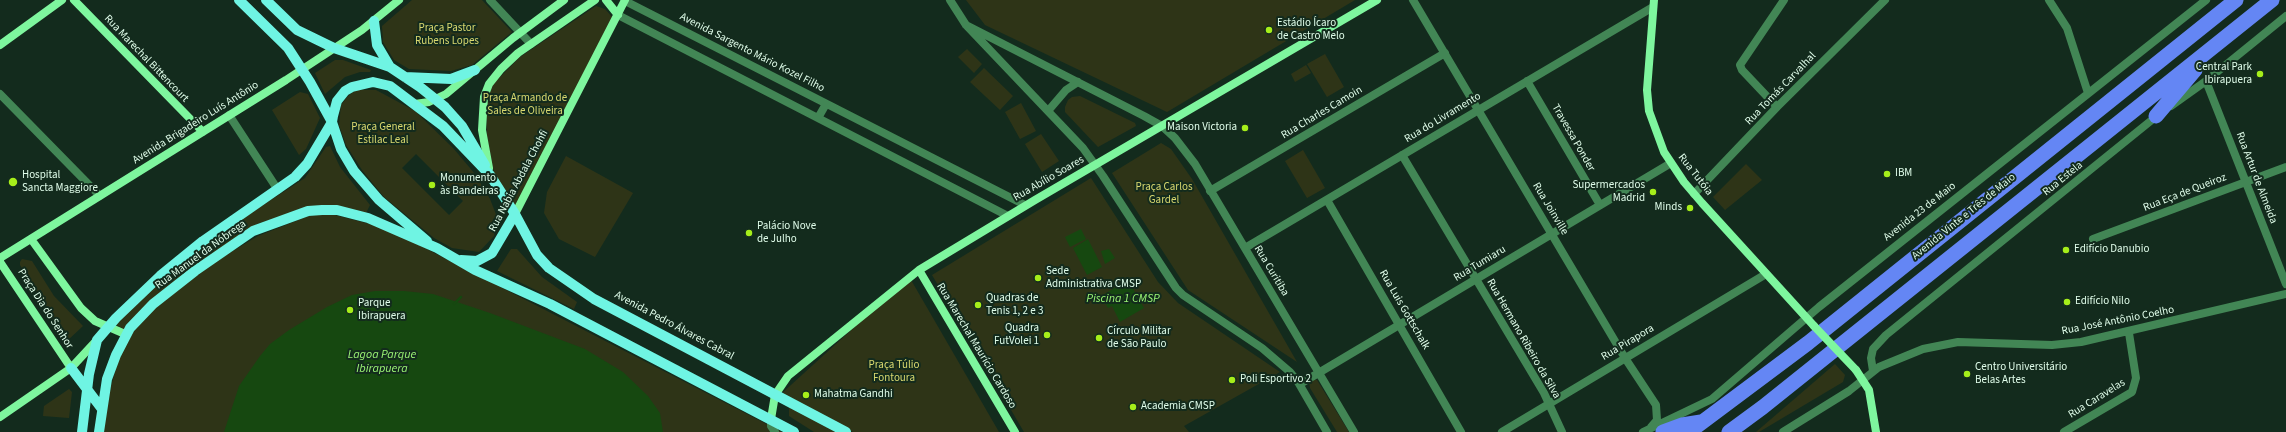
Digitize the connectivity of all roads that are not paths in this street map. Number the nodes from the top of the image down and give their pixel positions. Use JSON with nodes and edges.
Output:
{"nodes":[{"id":1,"x":62,"y":0,"type":"edge"},
{"id":2,"x":74,"y":0,"type":"edge"},
{"id":3,"x":239,"y":0,"type":"edge"},
{"id":4,"x":266,"y":0,"type":"edge"},
{"id":5,"x":399,"y":0,"type":"edge"},
{"id":6,"x":490,"y":0,"type":"edge"},
{"id":7,"x":564,"y":0,"type":"edge"},
{"id":8,"x":596,"y":0,"type":"edge"},
{"id":9,"x":606,"y":0,"type":"edge"},
{"id":10,"x":625,"y":0,"type":"edge"},
{"id":11,"x":950,"y":0,"type":"edge"},
{"id":12,"x":1377,"y":0,"type":"edge"},
{"id":13,"x":1413,"y":0,"type":"edge"},
{"id":14,"x":1784,"y":0,"type":"edge"},
{"id":15,"x":1885,"y":0,"type":"edge"},
{"id":16,"x":2049,"y":0,"type":"edge"},
{"id":17,"x":2204,"y":0,"type":"edge"},
{"id":18,"x":2234,"y":1,"type":"edge"},
{"id":19,"x":2272,"y":2,"type":"edge"},
{"id":20,"x":1654,"y":3,"type":"edge"},
{"id":21,"x":618,"y":15,"type":"junction"},
{"id":22,"x":2286,"y":16,"type":"edge"},
{"id":23,"x":374,"y":21,"type":"junction"},
{"id":24,"x":966,"y":25,"type":"junction"},
{"id":25,"x":521,"y":32,"type":"junction"},
{"id":26,"x":531,"y":44,"type":"junction"},
{"id":27,"x":0,"y":45,"type":"edge"},
{"id":28,"x":334,"y":48,"type":"junction"},
{"id":29,"x":1445,"y":53,"type":"junction"},
{"id":30,"x":2204,"y":56,"type":"junction"},
{"id":31,"x":390,"y":67,"type":"junction"},
{"id":32,"x":302,"y":69,"type":"junction"},
{"id":33,"x":475,"y":70,"type":"junction"},
{"id":34,"x":405,"y":77,"type":"junction"},
{"id":35,"x":1527,"y":81,"type":"junction"},
{"id":36,"x":2206,"y":81,"type":"junction"},
{"id":37,"x":1078,"y":82,"type":"junction"},
{"id":38,"x":2088,"y":93,"type":"junction"},
{"id":39,"x":0,"y":94,"type":"edge"},
{"id":40,"x":436,"y":99,"type":"junction"},
{"id":41,"x":415,"y":104,"type":"junction"},
{"id":42,"x":826,"y":104,"type":"junction"},
{"id":43,"x":1777,"y":107,"type":"junction"},
{"id":44,"x":1479,"y":110,"type":"junction"},
{"id":45,"x":1048,"y":111,"type":"junction"},
{"id":46,"x":229,"y":116,"type":"junction"},
{"id":47,"x":2156,"y":116,"type":"junction"},
{"id":48,"x":818,"y":118,"type":"junction"},
{"id":49,"x":332,"y":122,"type":"junction"},
{"id":50,"x":1162,"y":126,"type":"junction"},
{"id":51,"x":203,"y":132,"type":"junction"},
{"id":52,"x":1402,"y":155,"type":"junction"},
{"id":53,"x":1671,"y":163,"type":"junction"},
{"id":54,"x":1095,"y":164,"type":"junction"},
{"id":55,"x":2286,"y":167,"type":"edge"},
{"id":56,"x":490,"y":175,"type":"junction"},
{"id":57,"x":2246,"y":182,"type":"junction"},
{"id":58,"x":278,"y":190,"type":"junction"},
{"id":59,"x":1210,"y":191,"type":"junction"},
{"id":60,"x":1694,"y":194,"type":"junction"},
{"id":61,"x":100,"y":196,"type":"junction"},
{"id":62,"x":1327,"y":200,"type":"junction"},
{"id":63,"x":1025,"y":205,"type":"junction"},
{"id":64,"x":1600,"y":205,"type":"junction"},
{"id":65,"x":515,"y":214,"type":"junction"},
{"id":66,"x":1008,"y":216,"type":"junction"},
{"id":67,"x":1552,"y":234,"type":"junction"},
{"id":68,"x":31,"y":239,"type":"junction"},
{"id":69,"x":2093,"y":239,"type":"dead end"},
{"id":70,"x":436,"y":248,"type":"junction"},
{"id":71,"x":1245,"y":248,"type":"junction"},
{"id":72,"x":0,"y":258,"type":"edge"},
{"id":73,"x":459,"y":260,"type":"junction"},
{"id":74,"x":0,"y":262,"type":"edge"},
{"id":75,"x":919,"y":270,"type":"junction"},
{"id":76,"x":1766,"y":274,"type":"junction"},
{"id":77,"x":1476,"y":279,"type":"junction"},
{"id":78,"x":2286,"y":284,"type":"edge"},
{"id":79,"x":2286,"y":294,"type":"edge"},
{"id":80,"x":1806,"y":318,"type":"junction"},
{"id":81,"x":1400,"y":325,"type":"junction"},
{"id":82,"x":108,"y":327,"type":"junction"},
{"id":83,"x":2128,"y":333,"type":"junction"},
{"id":84,"x":125,"y":334,"type":"junction"},
{"id":85,"x":97,"y":340,"type":"junction"},
{"id":86,"x":1625,"y":358,"type":"junction"},
{"id":87,"x":71,"y":368,"type":"junction"},
{"id":88,"x":1873,"y":371,"type":"junction"},
{"id":89,"x":1319,"y":373,"type":"junction"},
{"id":90,"x":1863,"y":379,"type":"junction"},
{"id":91,"x":1300,"y":384,"type":"junction"},
{"id":92,"x":86,"y":389,"type":"junction"},
{"id":93,"x":775,"y":395,"type":"junction"},
{"id":94,"x":1548,"y":404,"type":"junction"},
{"id":95,"x":102,"y":409,"type":"junction"},
{"id":96,"x":0,"y":417,"type":"edge"},
{"id":97,"x":771,"y":419,"type":"junction"},
{"id":98,"x":1704,"y":421,"type":"junction"},
{"id":99,"x":1652,"y":431,"type":"edge"},
{"id":100,"x":82,"y":432,"type":"edge"},
{"id":101,"x":99,"y":432,"type":"edge"},
{"id":102,"x":775,"y":432,"type":"edge"},
{"id":103,"x":794,"y":432,"type":"edge"},
{"id":104,"x":846,"y":432,"type":"edge"},
{"id":105,"x":1015,"y":432,"type":"edge"},
{"id":106,"x":1327,"y":432,"type":"edge"},
{"id":107,"x":1354,"y":432,"type":"edge"},
{"id":108,"x":1461,"y":432,"type":"edge"},
{"id":109,"x":1502,"y":432,"type":"edge"},
{"id":110,"x":1562,"y":432,"type":"edge"},
{"id":111,"x":1689,"y":432,"type":"edge"},
{"id":112,"x":1729,"y":432,"type":"edge"},
{"id":113,"x":1783,"y":432,"type":"edge"},
{"id":114,"x":1876,"y":432,"type":"edge"},
{"id":115,"x":2064,"y":432,"type":"edge"}],
"edges":[{"from":1,"to":27,"type":"street"},
{"from":2,"to":51,"type":"street","name":"Rua Marechal Bittencourt"},
{"from":3,"to":32,"type":"main road"},
{"from":4,"to":28,"type":"main road"},
{"from":5,"to":23,"type":"street","name":"Avenida Brigadeiro Luís Antônio"},
{"from":6,"to":25,"type":"street"},
{"from":7,"to":25,"type":"street"},
{"from":8,"to":26,"type":"street"},
{"from":9,"to":21,"type":"street"},
{"from":10,"to":21,"type":"street","name":"Rua Nabia Abdala Chohfi"},
{"from":10,"to":42,"type":"street","name":"Avenida Sargento Mário Kozel Filho"},
{"from":11,"to":24,"type":"street"},
{"from":12,"to":50,"type":"street","name":"Rua Abílio Soares"},
{"from":13,"to":29,"type":"street","name":"Rua Joinville"},
{"from":14,"to":43,"type":"street"},
{"from":15,"to":43,"type":"street","name":"Rua Tomás Carvalhal"},
{"from":16,"to":38,"type":"street"},
{"from":17,"to":38,"type":"street","name":"Avenida 23 de Maio"},
{"from":18,"to":98,"type":"highway","name":"Avenida Vinte e Três de Maio"},
{"from":19,"to":30,"type":"highway","name":"Avenida Vinte e Três de Maio"},
{"from":20,"to":35,"type":"street","name":"Rua do Livramento"},
{"from":20,"to":53,"type":"street","name":"Rua Tutóia"},
{"from":21,"to":48,"type":"street"},
{"from":21,"to":65,"type":"street","name":"Rua Nabia Abdala Chohfi"},
{"from":22,"to":36,"type":"street","name":"Rua Estela"},
{"from":23,"to":28,"type":"street","name":"Avenida Brigadeiro Luís Antônio"},
{"from":23,"to":31,"type":"main road"},
{"from":24,"to":37,"type":"street","name":"Rua Curitiba"},
{"from":24,"to":45,"type":"street"},
{"from":25,"to":26,"type":"street"},
{"from":25,"to":33,"type":"street"},
{"from":26,"to":56,"type":"street"},
{"from":28,"to":31,"type":"main road"},
{"from":28,"to":32,"type":"street","name":"Avenida Brigadeiro Luís Antônio"},
{"from":29,"to":44,"type":"street","name":"Rua Joinville"},
{"from":29,"to":59,"type":"street","name":"Rua Charles Camoin"},
{"from":30,"to":47,"type":"highway"},
{"from":30,"to":112,"type":"highway","name":"Avenida Vinte e Três de Maio"},
{"from":31,"to":34,"type":"main road"},
{"from":32,"to":46,"type":"street","name":"Avenida Brigadeiro Luís Antônio"},
{"from":32,"to":49,"type":"main road"},
{"from":33,"to":34,"type":"main road"},
{"from":33,"to":40,"type":"street"},
{"from":34,"to":40,"type":"main road"},
{"from":35,"to":44,"type":"street","name":"Rua do Livramento"},
{"from":35,"to":64,"type":"street","name":"Travessa Ponder"},
{"from":36,"to":47,"type":"street","name":"Rua Estela"},
{"from":36,"to":57,"type":"street","name":"Rua Artur de Almeida"},
{"from":37,"to":45,"type":"street"},
{"from":37,"to":50,"type":"street","name":"Rua Curitiba"},
{"from":38,"to":80,"type":"street","name":"Avenida 23 de Maio"},
{"from":39,"to":61,"type":"street"},
{"from":40,"to":41,"type":"street"},
{"from":40,"to":56,"type":"main road"},
{"from":41,"to":49,"type":"main road"},
{"from":41,"to":56,"type":"main road"},
{"from":42,"to":48,"type":"street","name":"Avenida Sargento Mário Kozel Filho"},
{"from":42,"to":63,"type":"street","name":"Avenida Sargento Mário Kozel Filho"},
{"from":43,"to":60,"type":"street","name":"Rua Tomás Carvalhal"},
{"from":44,"to":52,"type":"street","name":"Rua do Livramento"},
{"from":44,"to":67,"type":"street","name":"Rua Joinville"},
{"from":45,"to":54,"type":"street"},
{"from":46,"to":51,"type":"street","name":"Avenida Brigadeiro Luís Antônio"},
{"from":46,"to":58,"type":"street"},
{"from":47,"to":88,"type":"street","name":"Rua Estela"},
{"from":48,"to":66,"type":"street"},
{"from":49,"to":58,"type":"main road","name":"Rua Manuel da Nóbrega"},
{"from":49,"to":70,"type":"main road"},
{"from":50,"to":54,"type":"street","name":"Rua Abílio Soares"},
{"from":50,"to":59,"type":"street","name":"Rua Curitiba"},
{"from":51,"to":61,"type":"street","name":"Avenida Brigadeiro Luís Antônio"},
{"from":52,"to":62,"type":"street","name":"Rua do Livramento"},
{"from":52,"to":77,"type":"street","name":"Rua Hermano Ribeiro da Silva"},
{"from":53,"to":60,"type":"street","name":"Rua Tutóia"},
{"from":53,"to":64,"type":"street","name":"Rua Tumiaru"},
{"from":54,"to":63,"type":"street","name":"Rua Abílio Soares"},
{"from":54,"to":91,"type":"street"},
{"from":55,"to":57,"type":"street","name":"Rua Eça de Queiroz"},
{"from":56,"to":65,"type":"main road"},
{"from":57,"to":69,"type":"street","name":"Rua Eça de Queiroz"},
{"from":57,"to":78,"type":"street","name":"Rua Artur de Almeida"},
{"from":58,"to":82,"type":"main road","name":"Rua Manuel da Nóbrega"},
{"from":59,"to":71,"type":"street","name":"Rua Curitiba"},
{"from":60,"to":76,"type":"street","name":"Rua Tutóia"},
{"from":61,"to":68,"type":"street","name":"Avenida Brigadeiro Luís Antônio"},
{"from":62,"to":71,"type":"street","name":"Rua do Livramento"},
{"from":62,"to":81,"type":"street","name":"Rua Luis Gottschalk"},
{"from":63,"to":66,"type":"street","name":"Rua Abílio Soares"},
{"from":64,"to":67,"type":"street","name":"Rua Tumiaru"},
{"from":65,"to":73,"type":"main road","name":"Rua Nabia Abdala Chohfi"},
{"from":65,"to":93,"type":"main road","name":"Avenida Pedro Álvares Cabral"},
{"from":66,"to":75,"type":"street","name":"Rua Abílio Soares"},
{"from":67,"to":77,"type":"street","name":"Rua Tumiaru"},
{"from":67,"to":86,"type":"street","name":"Rua Joinville"},
{"from":68,"to":72,"type":"street","name":"Avenida Brigadeiro Luís Antônio"},
{"from":68,"to":82,"type":"street"},
{"from":70,"to":73,"type":"main road"},
{"from":70,"to":84,"type":"main road","name":"Rua Manuel da Nóbrega"},
{"from":71,"to":89,"type":"street","name":"Rua Curitiba"},
{"from":73,"to":97,"type":"main road"},
{"from":74,"to":87,"type":"street","name":"Praça Dia do Senhor"},
{"from":75,"to":93,"type":"street","name":"Rua Abílio Soares"},
{"from":75,"to":105,"type":"street","name":"Rua Marechal Maurício Cardoso"},
{"from":76,"to":80,"type":"street","name":"Rua Tutóia"},
{"from":76,"to":86,"type":"street","name":"Rua Pirapora"},
{"from":77,"to":81,"type":"street","name":"Rua Tumiaru"},
{"from":77,"to":94,"type":"street","name":"Rua Hermano Ribeiro da Silva"},
{"from":79,"to":83,"type":"street","name":"Rua José Antônio Coelho"},
{"from":80,"to":90,"type":"street","name":"Rua Tutóia","bridge":true},
{"from":80,"to":99,"type":"street","name":"Avenida 23 de Maio"},
{"from":81,"to":89,"type":"street","name":"Rua Tumiaru"},
{"from":81,"to":108,"type":"street","name":"Rua Luis Gottschalk"},
{"from":82,"to":84,"type":"street"},
{"from":82,"to":85,"type":"main road","name":"Rua Manuel da Nóbrega"},
{"from":83,"to":88,"type":"street","name":"Rua José Antônio Coelho"},
{"from":83,"to":115,"type":"street","name":"Rua Caravelas"},
{"from":84,"to":95,"type":"main road","name":"Rua Manuel da Nóbrega"},
{"from":85,"to":87,"type":"street"},
{"from":85,"to":92,"type":"main road"},
{"from":86,"to":94,"type":"street","name":"Rua Pirapora"},
{"from":86,"to":99,"type":"street","name":"Rua Joinville"},
{"from":87,"to":92,"type":"main road"},
{"from":87,"to":96,"type":"street"},
{"from":88,"to":90,"type":"street","name":"Rua José Antônio Coelho"},
{"from":89,"to":91,"type":"street","name":"Rua Tumiaru"},
{"from":89,"to":107,"type":"street","name":"Rua Curitiba"},
{"from":90,"to":113,"type":"street","name":"Rua José Antônio Coelho"},
{"from":90,"to":114,"type":"street","name":"Rua Tutóia"},
{"from":91,"to":106,"type":"street"},
{"from":92,"to":95,"type":"main road"},
{"from":92,"to":100,"type":"main road"},
{"from":93,"to":97,"type":"street","name":"Rua Abílio Soares"},
{"from":93,"to":104,"type":"main road","name":"Avenida Pedro Álvares Cabral"},
{"from":94,"to":109,"type":"street","name":"Rua Pirapora"},
{"from":94,"to":110,"type":"street","name":"Rua Hermano Ribeiro da Silva"},
{"from":95,"to":101,"type":"main road","name":"Rua Manuel da Nóbrega"},
{"from":97,"to":102,"type":"street"},
{"from":97,"to":103,"type":"main road"},
{"from":98,"to":99,"type":"highway"},
{"from":98,"to":111,"type":"highway","name":"Avenida Vinte e Três de Maio"}]}
